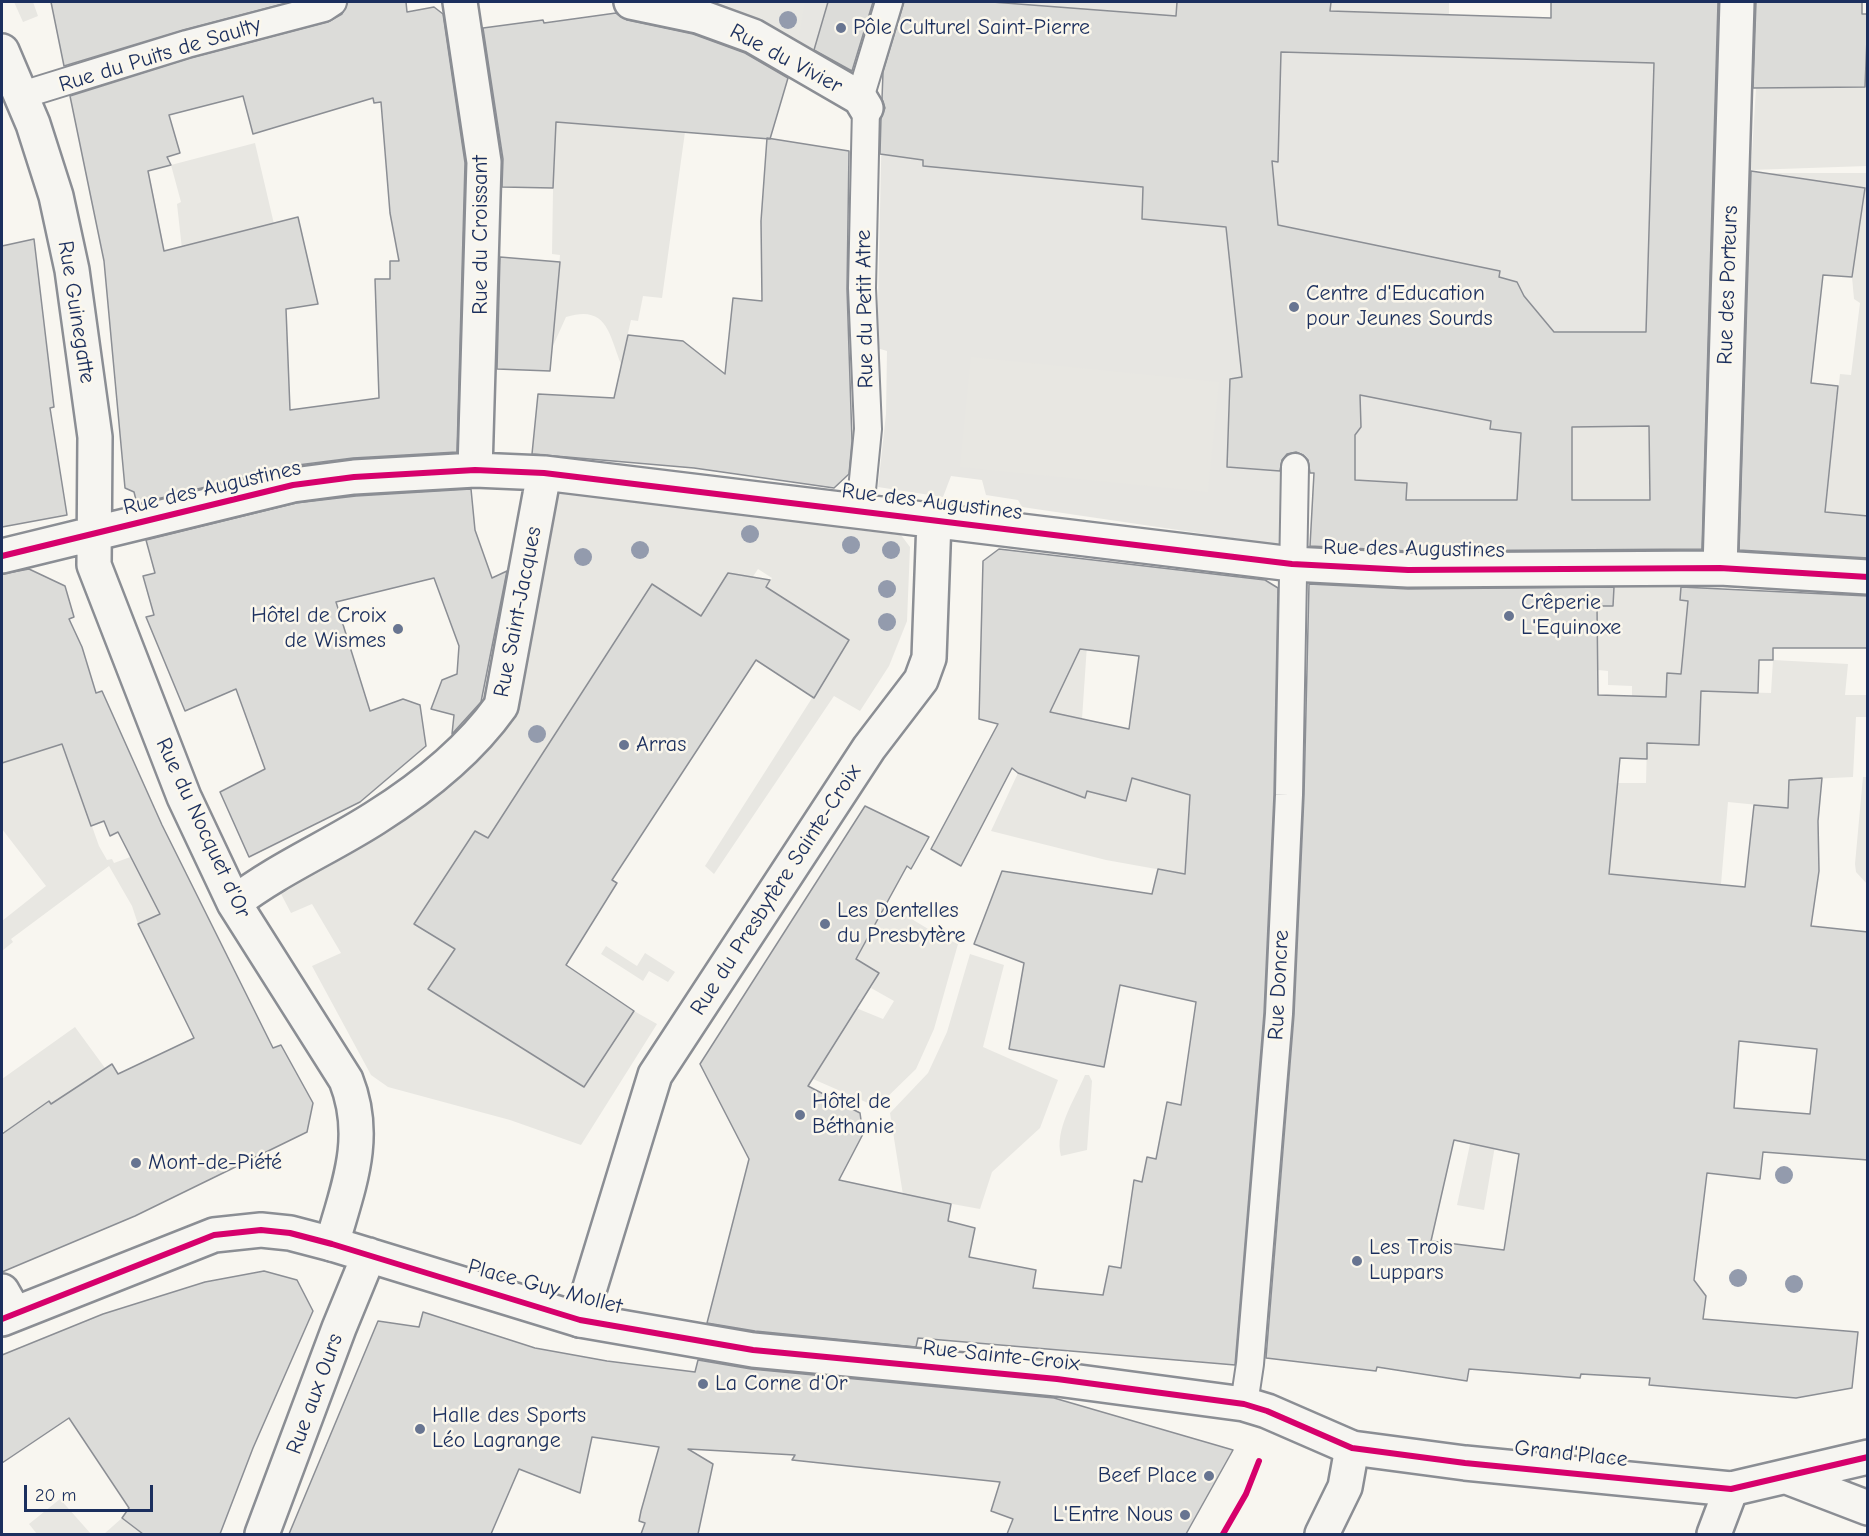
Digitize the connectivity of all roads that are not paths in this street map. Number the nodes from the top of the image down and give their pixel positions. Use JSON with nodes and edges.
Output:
{"nodes":[{"id":1,"x":333,"y":2,"type":"edge"},
{"id":2,"x":460,"y":2,"type":"edge"},
{"id":3,"x":631,"y":2,"type":"edge"},
{"id":4,"x":889,"y":2,"type":"edge"},
{"id":5,"x":1737,"y":2,"type":"edge"},
{"id":6,"x":2,"y":51,"type":"edge"},
{"id":7,"x":19,"y":96,"type":"junction"},
{"id":8,"x":863,"y":103,"type":"junction"},
{"id":9,"x":1295,"y":467,"type":"dead end"},
{"id":10,"x":475,"y":470,"type":"junction"},
{"id":11,"x":544,"y":473,"type":"junction"},
{"id":12,"x":860,"y":510,"type":"junction"},
{"id":13,"x":934,"y":520,"type":"junction"},
{"id":14,"x":95,"y":535,"type":"junction"},
{"id":15,"x":2,"y":556,"type":"edge"},
{"id":16,"x":1292,"y":564,"type":"junction"},
{"id":17,"x":1720,"y":568,"type":"junction"},
{"id":18,"x":1868,"y":577,"type":"edge"},
{"id":19,"x":234,"y":903,"type":"junction"},
{"id":20,"x":655,"y":1075,"type":"joint"},
{"id":21,"x":332,"y":1244,"type":"junction"},
{"id":22,"x":369,"y":1255,"type":"junction"},
{"id":23,"x":6,"y":1307,"type":"edge"},
{"id":24,"x":580,"y":1320,"type":"junction"},
{"id":25,"x":753,"y":1350,"type":"joint"},
{"id":26,"x":1244,"y":1404,"type":"junction"},
{"id":27,"x":1352,"y":1448,"type":"junction"},
{"id":28,"x":1868,"y":1457,"type":"edge"},
{"id":29,"x":1787,"y":1477,"type":"junction"},
{"id":30,"x":1731,"y":1489,"type":"junction"},
{"id":31,"x":1868,"y":1508,"type":"edge"},
{"id":32,"x":262,"y":1534,"type":"edge"},
{"id":33,"x":1322,"y":1534,"type":"edge"},
{"id":34,"x":1714,"y":1534,"type":"edge"}],
"edges":[{"from":1,"to":7,"type":"lane","name":"Rue du Puits de Saulty"},
{"from":2,"to":10,"type":"street","name":"Rue du Croissant"},
{"from":3,"to":8,"type":"street","name":"Rue du Vivier"},
{"from":4,"to":8,"type":"lane","name":"Rue du Petit Atre"},
{"from":5,"to":17,"type":"street","name":"Rue des Porteurs"},
{"from":6,"to":7,"type":"street","name":"Rue Guinegatte"},
{"from":7,"to":14,"type":"street","name":"Rue Guinegatte"},
{"from":8,"to":12,"type":"lane","name":"Rue du Petit Atre"},
{"from":9,"to":16,"type":"lane","name":"Rue Doncre"},
{"from":10,"to":11,"type":"street","name":"Rue des Augustines"},
{"from":10,"to":14,"type":"street","name":"Rue des Augustines"},
{"from":11,"to":12,"type":"street","name":"Rue des Augustines"},
{"from":11,"to":19,"type":"street","name":"Rue Saint-Jacques"},
{"from":12,"to":13,"type":"street","name":"Rue des Augustines"},
{"from":13,"to":16,"type":"street","name":"Rue des Augustines"},
{"from":13,"to":20,"type":"street","name":"Rue du Presbytère Sainte-Croix"},
{"from":14,"to":15,"type":"street","name":"Rue des Augustines"},
{"from":14,"to":19,"type":"street","name":"Rue du Nocquet d'Or"},
{"from":16,"to":17,"type":"street","name":"Rue des Augustines"},
{"from":16,"to":26,"type":"lane","name":"Rue Doncre"},
{"from":17,"to":18,"type":"street","name":"Rue des Augustines"},
{"from":19,"to":21,"type":"street","name":"Rue du Nocquet d'Or"},
{"from":20,"to":24,"type":"street","name":"Place Guy Mollet"},
{"from":21,"to":22,"type":"street","name":"Place Guy Mollet"},
{"from":21,"to":23,"type":"street","name":"Place Guy Mollet"},
{"from":22,"to":24,"type":"street","name":"Place Guy Mollet"},
{"from":22,"to":32,"type":"street","name":"Rue aux Ours"},
{"from":24,"to":25,"type":"street","name":"Place Guy Mollet"},
{"from":25,"to":26,"type":"street","name":"Rue Sainte-Croix"},
{"from":26,"to":27,"type":"street","name":"Rue Sainte-Croix"},
{"from":27,"to":30,"type":"street","name":"Grand'Place"},
{"from":27,"to":33,"type":"street"},
{"from":28,"to":29,"type":"street","name":"Grand'Place"},
{"from":29,"to":30,"type":"street","name":"Grand'Place"},
{"from":29,"to":31,"type":"street"},
{"from":30,"to":34,"type":"street"}]}
